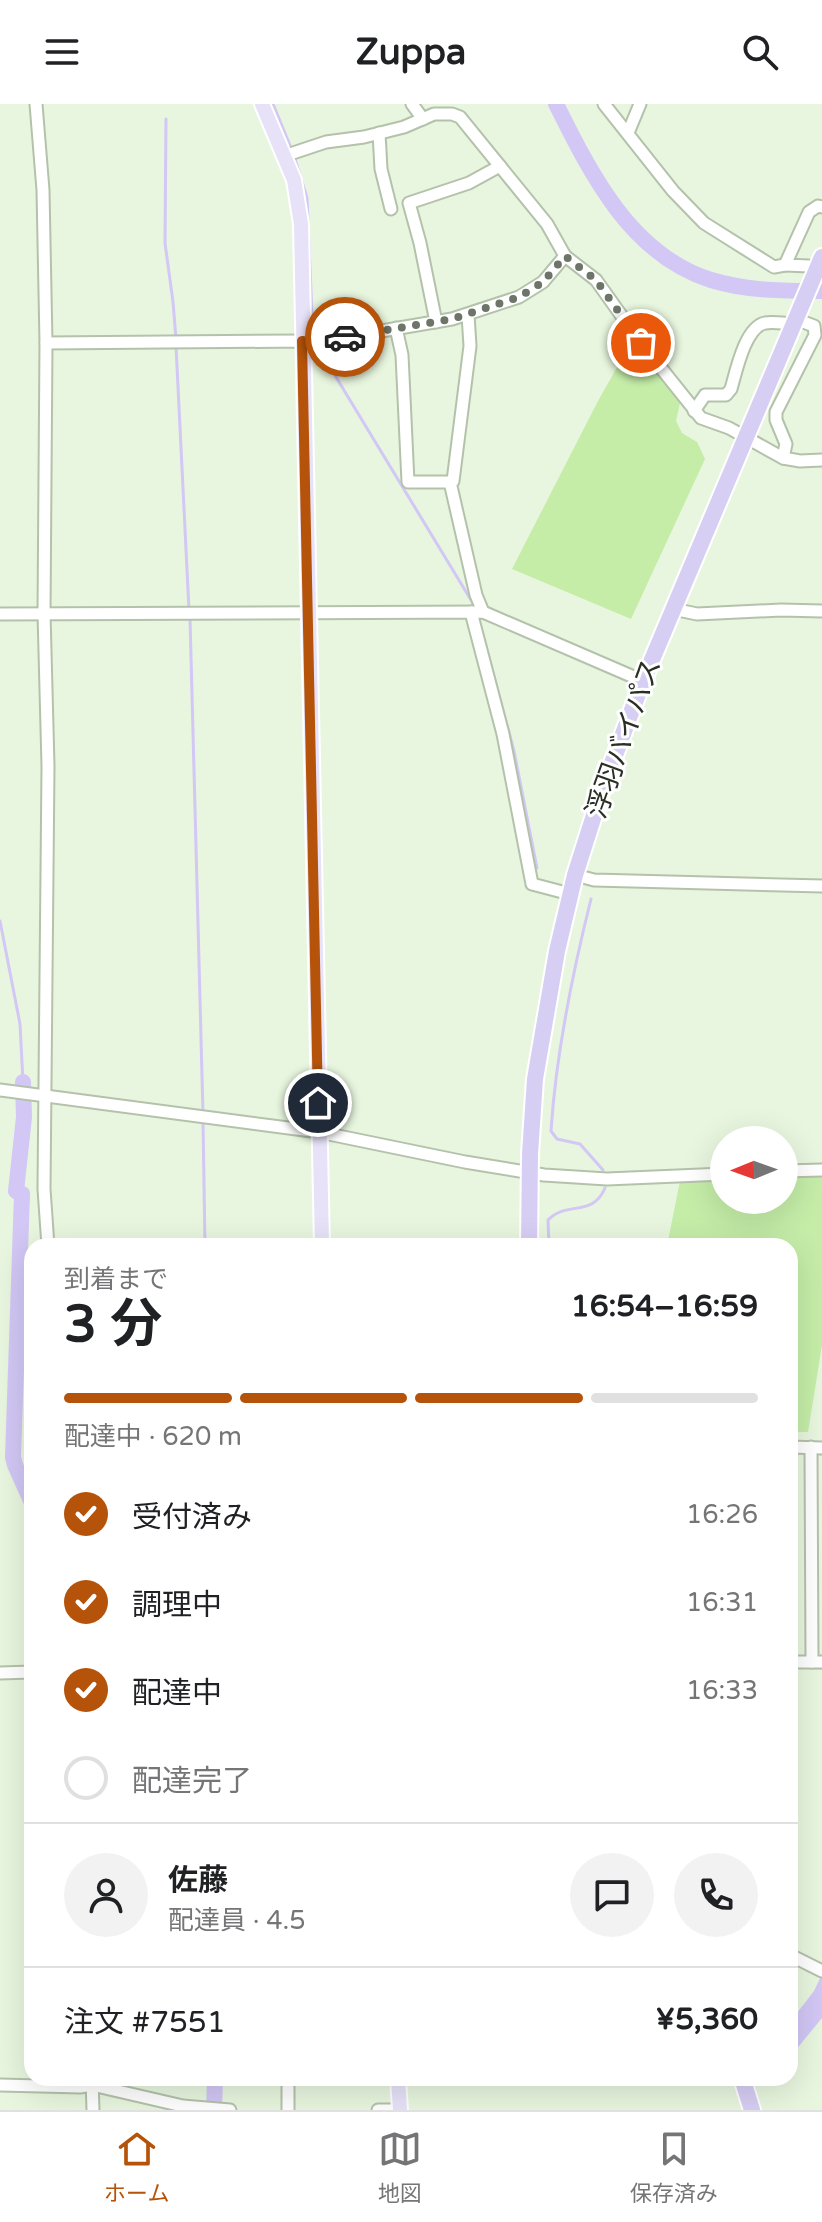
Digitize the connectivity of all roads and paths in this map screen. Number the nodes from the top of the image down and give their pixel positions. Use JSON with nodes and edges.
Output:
{"nodes":[{"id":1,"x":36,"y":104,"type":"edge"},
{"id":2,"x":262,"y":104,"type":"edge"},
{"id":3,"x":412,"y":104,"type":"edge"},
{"id":4,"x":604,"y":104,"type":"edge"},
{"id":5,"x":640,"y":104,"type":"edge"},
{"id":6,"x":423,"y":119,"type":"junction"},
{"id":7,"x":379,"y":133,"type":"junction"},
{"id":8,"x":628,"y":133,"type":"junction"},
{"id":9,"x":289,"y":154,"type":"junction"},
{"id":10,"x":500,"y":166,"type":"junction"},
{"id":11,"x":822,"y":207,"type":"edge"},
{"id":12,"x":391,"y":209,"type":"dead end"},
{"id":13,"x":565,"y":256,"type":"junction"},
{"id":14,"x":785,"y":265,"type":"junction"},
{"id":15,"x":815,"y":267,"type":"edge"},
{"id":16,"x":468,"y":315,"type":"junction"},
{"id":17,"x":802,"y":317,"type":"junction"},
{"id":18,"x":436,"y":322,"type":"junction"},
{"id":19,"x":784,"y":323,"type":"dead end"},
{"id":20,"x":396,"y":328,"type":"junction"},
{"id":21,"x":310,"y":342,"type":"junction"},
{"id":22,"x":46,"y":343,"type":"junction"},
{"id":23,"x":694,"y":411,"type":"junction"},
{"id":24,"x":745,"y":437,"type":"junction"},
{"id":25,"x":783,"y":458,"type":"junction"},
{"id":26,"x":822,"y":460,"type":"edge"},
{"id":27,"x":450,"y":482,"type":"junction"},
{"id":28,"x":673,"y":609,"type":"junction"},
{"id":29,"x":822,"y":611,"type":"edge"},
{"id":30,"x":308,"y":612,"type":"junction"},
{"id":31,"x":477,"y":612,"type":"junction"},
{"id":32,"x":44,"y":613,"type":"junction"},
{"id":33,"x":0,"y":614,"type":"edge"},
{"id":34,"x":643,"y":681,"type":"junction"},
{"id":35,"x":575,"y":875,"type":"junction"},
{"id":36,"x":822,"y":886,"type":"edge"},
{"id":37,"x":570,"y":894,"type":"junction"},
{"id":38,"x":0,"y":1090,"type":"edge"},
{"id":39,"x":46,"y":1096,"type":"junction"},
{"id":40,"x":319,"y":1132,"type":"junction"},
{"id":41,"x":822,"y":1170,"type":"edge"},
{"id":42,"x":798,"y":1171,"type":"edge"},
{"id":43,"x":529,"y":1172,"type":"junction"},
{"id":44,"x":710,"y":1175,"type":"edge"},
{"id":45,"x":47,"y":1238,"type":"edge"},
{"id":46,"x":322,"y":1238,"type":"edge"},
{"id":47,"x":529,"y":1238,"type":"edge"},
{"id":48,"x":816,"y":1447,"type":"edge"},
{"id":49,"x":817,"y":1662,"type":"edge"},
{"id":50,"x":24,"y":1672,"type":"edge"},
{"id":51,"x":0,"y":1673,"type":"edge"},
{"id":52,"x":798,"y":1959,"type":"edge"},
{"id":53,"x":822,"y":1971,"type":"edge"},
{"id":54,"x":0,"y":2085,"type":"edge"},
{"id":55,"x":24,"y":2086,"type":"edge"},
{"id":56,"x":40,"y":2086,"type":"edge"},
{"id":57,"x":82,"y":2086,"type":"edge"},
{"id":58,"x":92,"y":2086,"type":"edge"},
{"id":59,"x":107,"y":2086,"type":"edge"},
{"id":60,"x":288,"y":2086,"type":"edge"},
{"id":61,"x":398,"y":2086,"type":"edge"},
{"id":62,"x":744,"y":2086,"type":"edge"},
{"id":63,"x":751,"y":2107,"type":"edge"},
{"id":64,"x":93,"y":2110,"type":"edge"},
{"id":65,"x":223,"y":2110,"type":"edge"},
{"id":66,"x":230,"y":2110,"type":"edge"},
{"id":67,"x":288,"y":2110,"type":"edge"},
{"id":68,"x":378,"y":2110,"type":"edge"},
{"id":69,"x":400,"y":2110,"type":"edge"}],
"edges":[{"from":1,"to":22,"type":"street"},
{"from":2,"to":9,"type":"main road"},
{"from":3,"to":6,"type":"street"},
{"from":4,"to":8,"type":"street"},
{"from":5,"to":8,"type":"street"},
{"from":6,"to":7,"type":"street"},
{"from":6,"to":10,"type":"street"},
{"from":7,"to":9,"type":"street"},
{"from":7,"to":12,"type":"street"},
{"from":8,"to":14,"type":"street"},
{"from":9,"to":21,"type":"main road"},
{"from":10,"to":13,"type":"street"},
{"from":10,"to":18,"type":"street"},
{"from":11,"to":14,"type":"street"},
{"from":13,"to":16,"type":"street"},
{"from":13,"to":23,"type":"street"},
{"from":14,"to":15,"type":"street"},
{"from":15,"to":17,"type":"highway","name":"浮羽バイパス"},
{"from":16,"to":18,"type":"street"},
{"from":16,"to":27,"type":"street"},
{"from":17,"to":24,"type":"highway","name":"浮羽バイパス"},
{"from":17,"to":25,"type":"street"},
{"from":18,"to":20,"type":"street"},
{"from":19,"to":23,"type":"street"},
{"from":20,"to":21,"type":"street"},
{"from":20,"to":27,"type":"street"},
{"from":21,"to":22,"type":"street"},
{"from":21,"to":30,"type":"main road"},
{"from":22,"to":32,"type":"street"},
{"from":23,"to":24,"type":"street"},
{"from":24,"to":25,"type":"street"},
{"from":24,"to":28,"type":"highway","name":"浮羽バイパス"},
{"from":25,"to":26,"type":"street"},
{"from":27,"to":31,"type":"street"},
{"from":28,"to":29,"type":"street"},
{"from":28,"to":34,"type":"highway","name":"浮羽バイパス"},
{"from":30,"to":31,"type":"street"},
{"from":30,"to":32,"type":"street"},
{"from":30,"to":40,"type":"main road"},
{"from":31,"to":34,"type":"street"},
{"from":31,"to":37,"type":"street"},
{"from":32,"to":33,"type":"street"},
{"from":32,"to":39,"type":"street"},
{"from":34,"to":35,"type":"highway","name":"浮羽バイパス"},
{"from":35,"to":36,"type":"street"},
{"from":35,"to":37,"type":"highway","name":"浮羽バイパス"},
{"from":37,"to":43,"type":"highway","name":"浮羽バイパス"},
{"from":38,"to":39,"type":"street"},
{"from":39,"to":40,"type":"street"},
{"from":39,"to":45,"type":"street"},
{"from":40,"to":43,"type":"street"},
{"from":40,"to":46,"type":"main road"},
{"from":41,"to":42,"type":"street"},
{"from":43,"to":44,"type":"street"},
{"from":43,"to":47,"type":"highway","name":"浮羽バイパス"},
{"from":48,"to":49,"type":"street"},
{"from":50,"to":51,"type":"street"},
{"from":52,"to":53,"type":"street"},
{"from":54,"to":55,"type":"street"},
{"from":56,"to":57,"type":"street"},
{"from":58,"to":64,"type":"street"},
{"from":59,"to":65,"type":"street"},
{"from":60,"to":67,"type":"street"},
{"from":61,"to":69,"type":"main road"},
{"from":62,"to":63,"type":"highway"},
{"from":65,"to":66,"type":"street"},
{"from":68,"to":69,"type":"street"}]}
